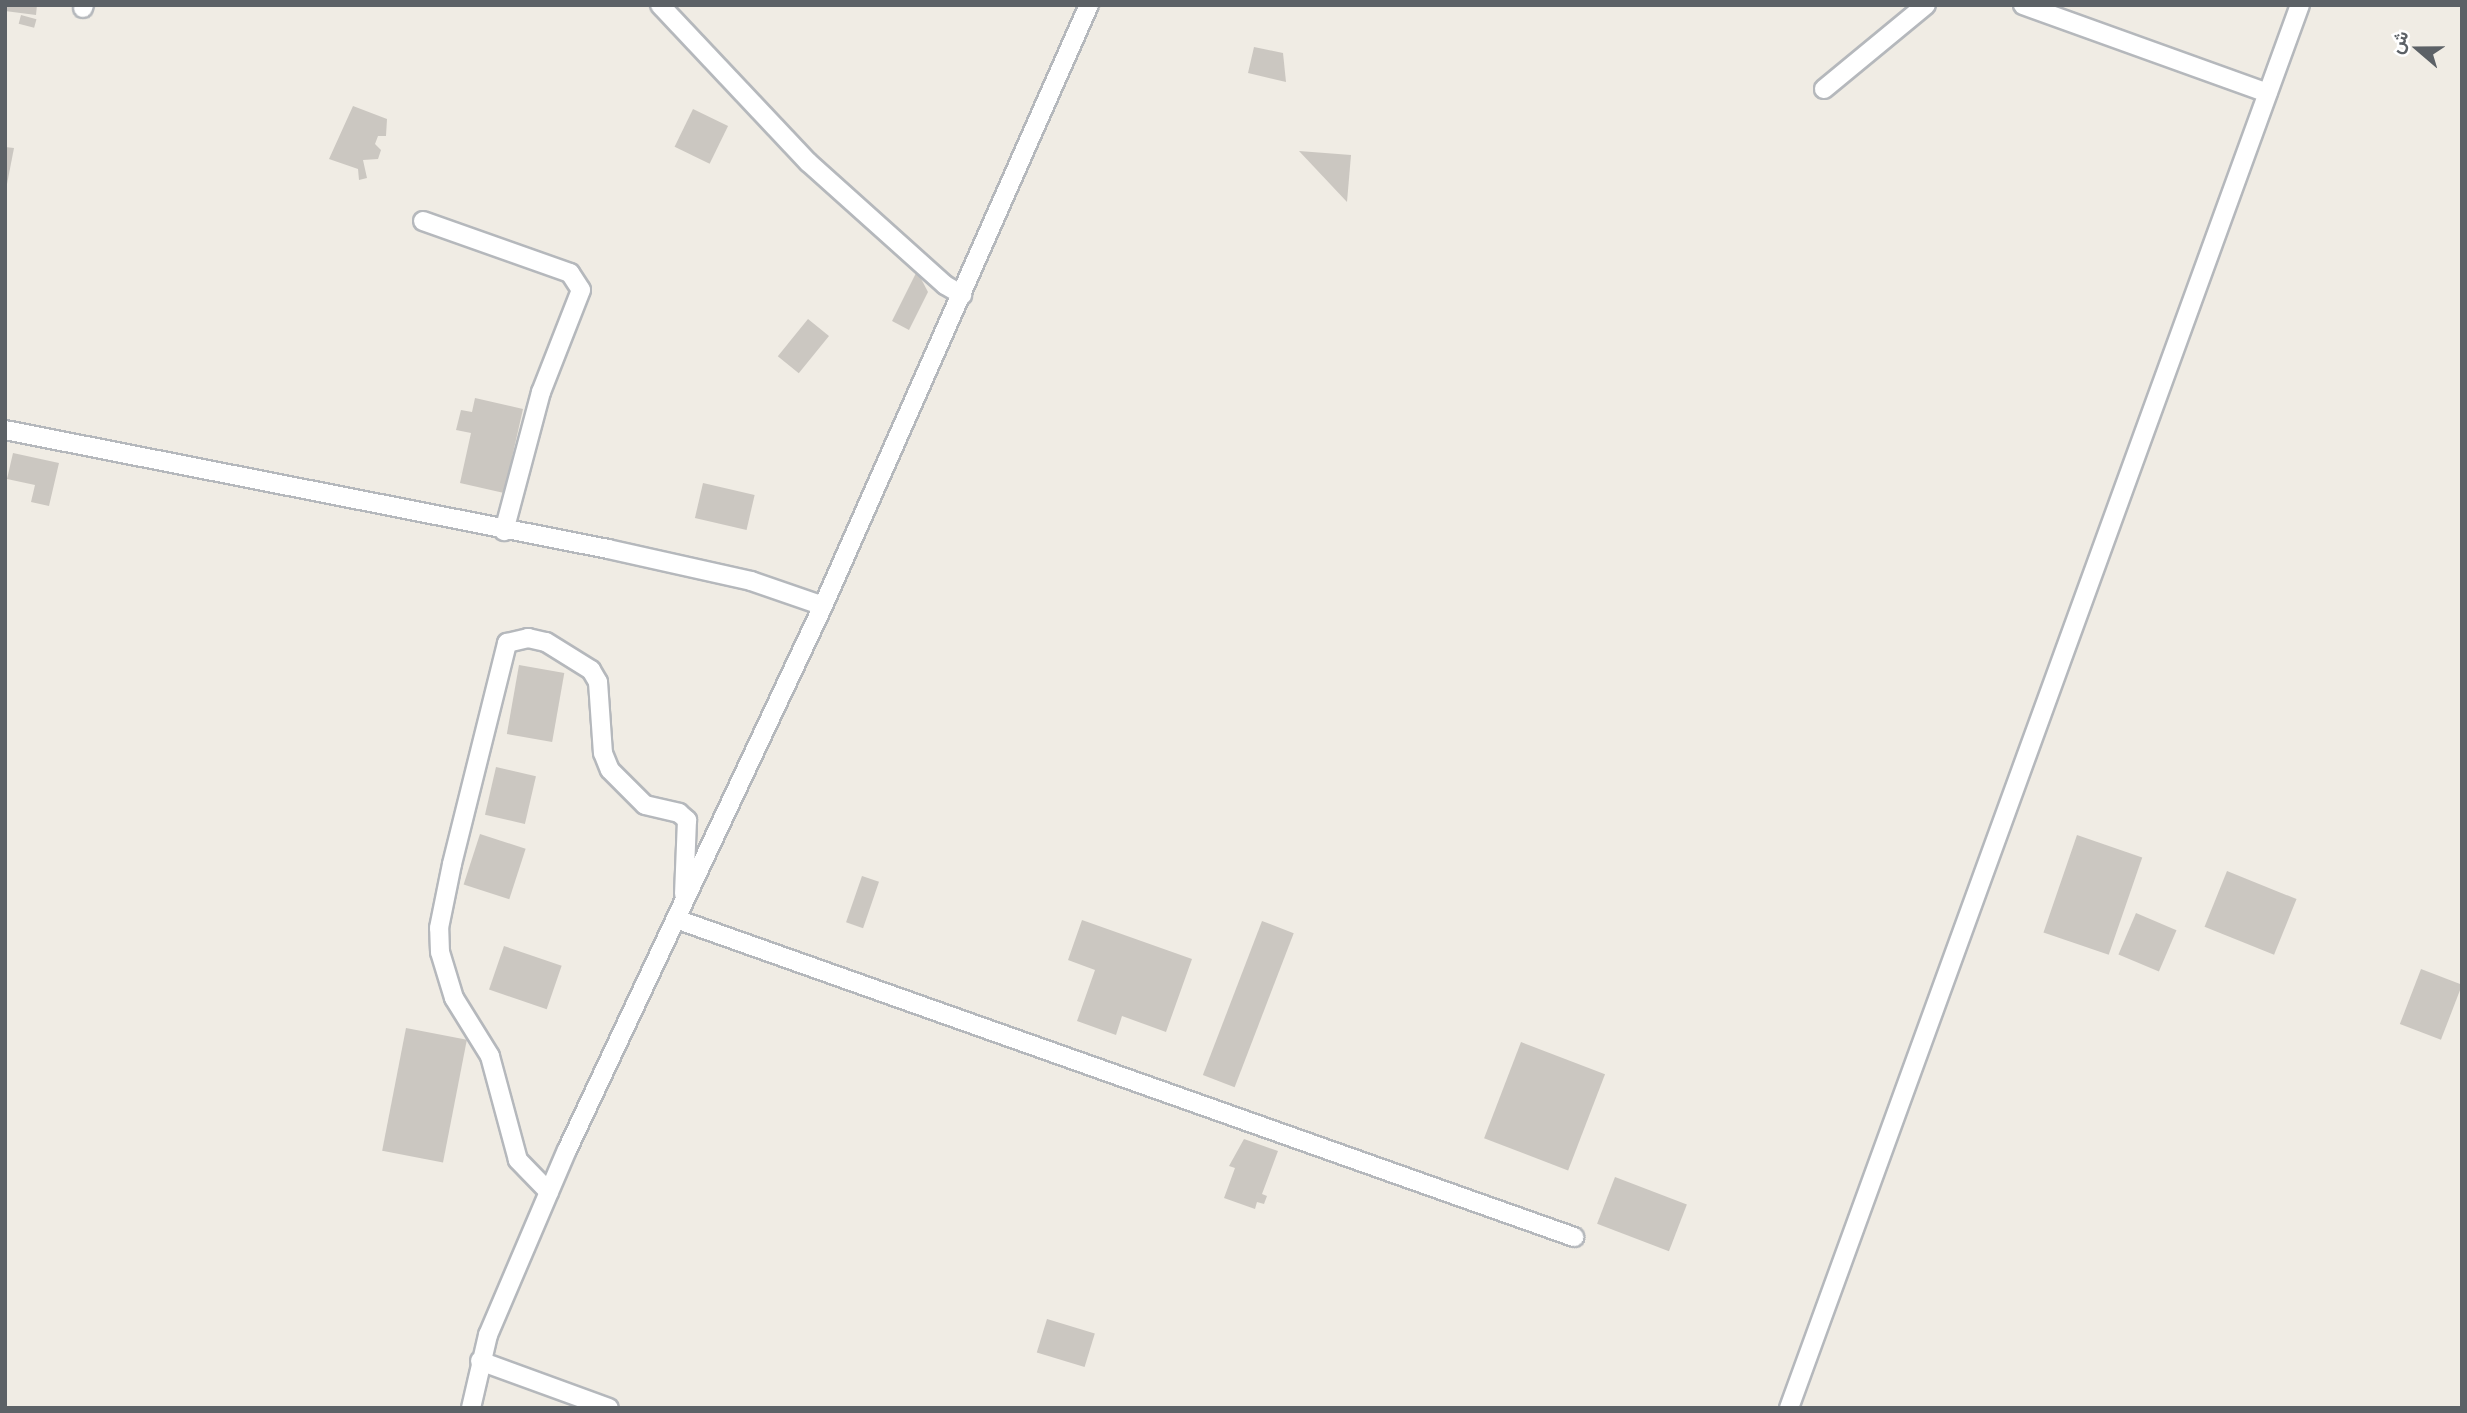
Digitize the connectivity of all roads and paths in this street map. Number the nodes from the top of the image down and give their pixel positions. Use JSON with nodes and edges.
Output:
{"nodes":[{"id":1,"x":660,"y":5,"type":"edge"},
{"id":2,"x":1089,"y":5,"type":"edge"},
{"id":3,"x":1926,"y":5,"type":"edge"},
{"id":4,"x":2023,"y":5,"type":"edge"},
{"id":5,"x":2300,"y":5,"type":"edge"},
{"id":6,"x":1824,"y":89,"type":"dead end"},
{"id":7,"x":2269,"y":93,"type":"junction"},
{"id":8,"x":423,"y":221,"type":"dead end"},
{"id":9,"x":962,"y":295,"type":"junction"},
{"id":10,"x":6,"y":432,"type":"edge"},
{"id":11,"x":504,"y":531,"type":"junction"},
{"id":12,"x":823,"y":606,"type":"junction"},
{"id":13,"x":684,"y":897,"type":"junction"},
{"id":14,"x":676,"y":919,"type":"junction"},
{"id":15,"x":549,"y":1192,"type":"junction"},
{"id":16,"x":1574,"y":1237,"type":"dead end"},
{"id":17,"x":480,"y":1361,"type":"junction"},
{"id":18,"x":471,"y":1408,"type":"edge"},
{"id":19,"x":609,"y":1408,"type":"edge"},
{"id":20,"x":1789,"y":1408,"type":"edge"}],
"edges":[{"from":1,"to":9,"type":"street"},
{"from":2,"to":9,"type":"street"},
{"from":3,"to":6,"type":"street"},
{"from":4,"to":7,"type":"street"},
{"from":5,"to":7,"type":"street"},
{"from":7,"to":20,"type":"street"},
{"from":8,"to":11,"type":"street"},
{"from":9,"to":12,"type":"street"},
{"from":10,"to":11,"type":"street"},
{"from":11,"to":12,"type":"street"},
{"from":12,"to":13,"type":"street"},
{"from":13,"to":14,"type":"street"},
{"from":13,"to":15,"type":"street"},
{"from":14,"to":15,"type":"street"},
{"from":14,"to":16,"type":"street"},
{"from":15,"to":17,"type":"street"},
{"from":17,"to":18,"type":"street"},
{"from":17,"to":19,"type":"street"}]}
